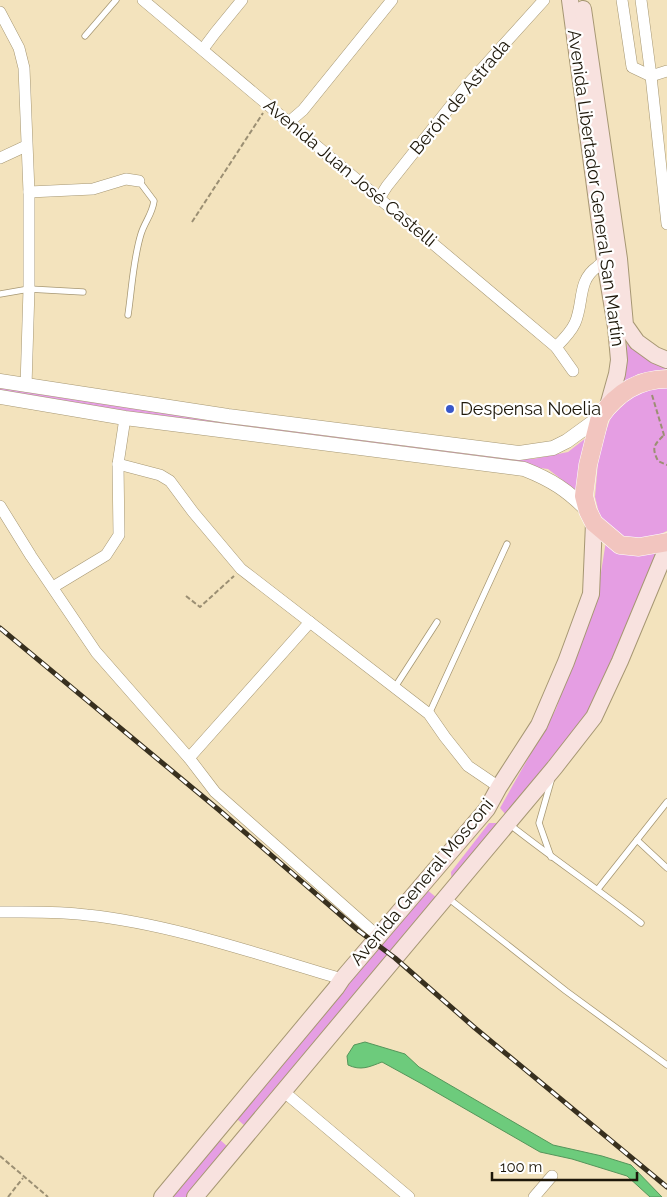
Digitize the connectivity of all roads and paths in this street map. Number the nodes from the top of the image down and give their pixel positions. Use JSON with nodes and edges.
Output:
{"nodes":[{"id":1,"x":116,"y":0,"type":"edge"},
{"id":2,"x":143,"y":0,"type":"edge"},
{"id":3,"x":242,"y":0,"type":"edge"},
{"id":4,"x":392,"y":0,"type":"edge"},
{"id":5,"x":544,"y":0,"type":"edge"},
{"id":6,"x":570,"y":0,"type":"edge"},
{"id":7,"x":582,"y":0,"type":"edge"},
{"id":8,"x":622,"y":0,"type":"edge"},
{"id":9,"x":640,"y":0,"type":"edge"},
{"id":10,"x":0,"y":12,"type":"edge"},
{"id":11,"x":85,"y":36,"type":"dead end"},
{"id":12,"x":203,"y":50,"type":"junction"},
{"id":13,"x":667,"y":71,"type":"edge"},
{"id":14,"x":651,"y":76,"type":"junction"},
{"id":15,"x":268,"y":105,"type":"junction"},
{"id":16,"x":289,"y":122,"type":"junction"},
{"id":17,"x":26,"y":146,"type":"junction"},
{"id":18,"x":0,"y":158,"type":"edge"},
{"id":19,"x":139,"y":180,"type":"joint"},
{"id":20,"x":29,"y":192,"type":"junction"},
{"id":21,"x":380,"y":197,"type":"junction"},
{"id":22,"x":192,"y":222,"type":"dead end"},
{"id":23,"x":667,"y":224,"type":"edge"},
{"id":24,"x":612,"y":260,"type":"junction"},
{"id":25,"x":29,"y":289,"type":"junction"},
{"id":26,"x":83,"y":292,"type":"dead end"},
{"id":27,"x":0,"y":294,"type":"edge"},
{"id":28,"x":128,"y":315,"type":"dead end"},
{"id":29,"x":556,"y":347,"type":"junction"},
{"id":30,"x":667,"y":360,"type":"edge"},
{"id":31,"x":573,"y":371,"type":"dead end"},
{"id":32,"x":667,"y":379,"type":"edge"},
{"id":33,"x":0,"y":381,"type":"edge"},
{"id":34,"x":647,"y":381,"type":"junction"},
{"id":35,"x":26,"y":386,"type":"junction"},
{"id":36,"x":0,"y":397,"type":"edge"},
{"id":37,"x":604,"y":411,"type":"junction"},
{"id":38,"x":125,"y":418,"type":"junction"},
{"id":39,"x":665,"y":435,"type":"edge"},
{"id":40,"x":118,"y":464,"type":"junction"},
{"id":41,"x":667,"y":465,"type":"edge"},
{"id":42,"x":0,"y":506,"type":"edge"},
{"id":43,"x":591,"y":517,"type":"junction"},
{"id":44,"x":667,"y":542,"type":"edge"},
{"id":45,"x":507,"y":544,"type":"dead end"},
{"id":46,"x":667,"y":548,"type":"edge"},
{"id":47,"x":241,"y":569,"type":"junction"},
{"id":48,"x":53,"y":588,"type":"junction"},
{"id":49,"x":186,"y":596,"type":"dead end"},
{"id":50,"x":310,"y":622,"type":"junction"},
{"id":51,"x":438,"y":622,"type":"dead end"},
{"id":52,"x":395,"y":687,"type":"junction"},
{"id":53,"x":430,"y":714,"type":"junction"},
{"id":54,"x":189,"y":758,"type":"junction"},
{"id":55,"x":555,"y":767,"type":"junction"},
{"id":56,"x":499,"y":788,"type":"junction"},
{"id":57,"x":667,"y":802,"type":"edge"},
{"id":58,"x":487,"y":809,"type":"junction"},
{"id":59,"x":508,"y":824,"type":"junction"},
{"id":60,"x":637,"y":840,"type":"junction"},
{"id":61,"x":551,"y":857,"type":"junction"},
{"id":62,"x":667,"y":868,"type":"edge"},
{"id":63,"x":427,"y":878,"type":"junction"},
{"id":64,"x":598,"y":889,"type":"junction"},
{"id":65,"x":447,"y":897,"type":"junction"},
{"id":66,"x":0,"y":912,"type":"edge"},
{"id":67,"x":641,"y":923,"type":"dead end"},
{"id":68,"x":379,"y":936,"type":"junction"},
{"id":69,"x":342,"y":979,"type":"junction"},
{"id":70,"x":667,"y":1064,"type":"edge"},
{"id":71,"x":283,"y":1091,"type":"junction"},
{"id":72,"x":224,"y":1123,"type":"junction"},
{"id":73,"x":244,"y":1138,"type":"junction"},
{"id":74,"x":0,"y":1156,"type":"edge"},
{"id":75,"x":552,"y":1176,"type":"dead end"},
{"id":76,"x":23,"y":1178,"type":"junction"},
{"id":77,"x":8,"y":1197,"type":"edge"},
{"id":78,"x":48,"y":1197,"type":"edge"},
{"id":79,"x":162,"y":1197,"type":"edge"},
{"id":80,"x":195,"y":1197,"type":"edge"},
{"id":81,"x":409,"y":1197,"type":"edge"},
{"id":82,"x":534,"y":1197,"type":"edge"}],
"edges":[{"from":1,"to":11,"type":"lane"},
{"from":2,"to":12,"type":"street","name":"Avenida Juan José Castelli"},
{"from":3,"to":12,"type":"street"},
{"from":4,"to":16,"type":"street"},
{"from":5,"to":21,"type":"street","name":"Berón de Astrada"},
{"from":6,"to":24,"type":"main road","name":"Avenida Libertador General San Martín"},
{"from":7,"to":24,"type":"main road","name":"Avenida Libertador General San Martín"},
{"from":8,"to":14,"type":"street"},
{"from":9,"to":14,"type":"street"},
{"from":10,"to":17,"type":"street"},
{"from":12,"to":15,"type":"street","name":"Avenida Juan José Castelli"},
{"from":13,"to":14,"type":"street"},
{"from":14,"to":23,"type":"street"},
{"from":15,"to":16,"type":"street","name":"Avenida Juan José Castelli"},
{"from":15,"to":22,"type":"path"},
{"from":16,"to":21,"type":"street","name":"Avenida Juan José Castelli"},
{"from":17,"to":18,"type":"street"},
{"from":17,"to":20,"type":"street"},
{"from":19,"to":20,"type":"street"},
{"from":19,"to":28,"type":"lane"},
{"from":20,"to":25,"type":"street"},
{"from":21,"to":29,"type":"street","name":"Avenida Juan José Castelli"},
{"from":24,"to":29,"type":"street"},
{"from":24,"to":30,"type":"main road","name":"Avenida Libertador General San Martín"},
{"from":24,"to":37,"type":"main road","name":"Avenida Libertador General San Martín"},
{"from":25,"to":26,"type":"lane"},
{"from":25,"to":27,"type":"lane"},
{"from":25,"to":35,"type":"street"},
{"from":29,"to":31,"type":"street","name":"Avenida Juan José Castelli"},
{"from":32,"to":34,"type":"main road"},
{"from":33,"to":35,"type":"street"},
{"from":34,"to":37,"type":"main road"},
{"from":34,"to":39,"type":"path"},
{"from":35,"to":37,"type":"street"},
{"from":36,"to":38,"type":"street"},
{"from":37,"to":43,"type":"main road"},
{"from":38,"to":40,"type":"street"},
{"from":38,"to":43,"type":"street"},
{"from":39,"to":41,"type":"path"},
{"from":40,"to":47,"type":"street"},
{"from":40,"to":48,"type":"street"},
{"from":42,"to":48,"type":"street"},
{"from":43,"to":44,"type":"main road"},
{"from":43,"to":56,"type":"main road","name":"Avenida General Mosconi"},
{"from":45,"to":53,"type":"lane"},
{"from":46,"to":55,"type":"main road","name":"Avenida General Mosconi"},
{"from":47,"to":49,"type":"path"},
{"from":47,"to":50,"type":"street"},
{"from":48,"to":54,"type":"street"},
{"from":50,"to":52,"type":"street"},
{"from":50,"to":54,"type":"street"},
{"from":51,"to":52,"type":"lane"},
{"from":52,"to":53,"type":"street"},
{"from":53,"to":56,"type":"street"},
{"from":54,"to":68,"type":"street"},
{"from":55,"to":59,"type":"main road","name":"Avenida General Mosconi"},
{"from":55,"to":61,"type":"lane"},
{"from":56,"to":58,"type":"main road","name":"Avenida General Mosconi"},
{"from":57,"to":60,"type":"lane"},
{"from":58,"to":59,"type":"main road"},
{"from":58,"to":63,"type":"main road","name":"Avenida General Mosconi"},
{"from":59,"to":61,"type":"lane"},
{"from":59,"to":65,"type":"main road","name":"Avenida General Mosconi"},
{"from":60,"to":62,"type":"lane"},
{"from":60,"to":64,"type":"lane"},
{"from":61,"to":64,"type":"lane"},
{"from":63,"to":65,"type":"main road"},
{"from":63,"to":68,"type":"main road","name":"Avenida General Mosconi"},
{"from":64,"to":67,"type":"lane"},
{"from":65,"to":70,"type":"lane"},
{"from":65,"to":71,"type":"main road","name":"Avenida General Mosconi"},
{"from":66,"to":69,"type":"street"},
{"from":68,"to":69,"type":"main road","name":"Avenida General Mosconi"},
{"from":69,"to":72,"type":"main road","name":"Avenida General Mosconi"},
{"from":71,"to":73,"type":"main road","name":"Avenida General Mosconi"},
{"from":71,"to":81,"type":"street"},
{"from":72,"to":73,"type":"main road"},
{"from":72,"to":79,"type":"main road","name":"Avenida General Mosconi"},
{"from":73,"to":80,"type":"main road","name":"Avenida General Mosconi"},
{"from":74,"to":76,"type":"path"},
{"from":75,"to":82,"type":"street"},
{"from":76,"to":77,"type":"path"},
{"from":76,"to":78,"type":"path"}]}
